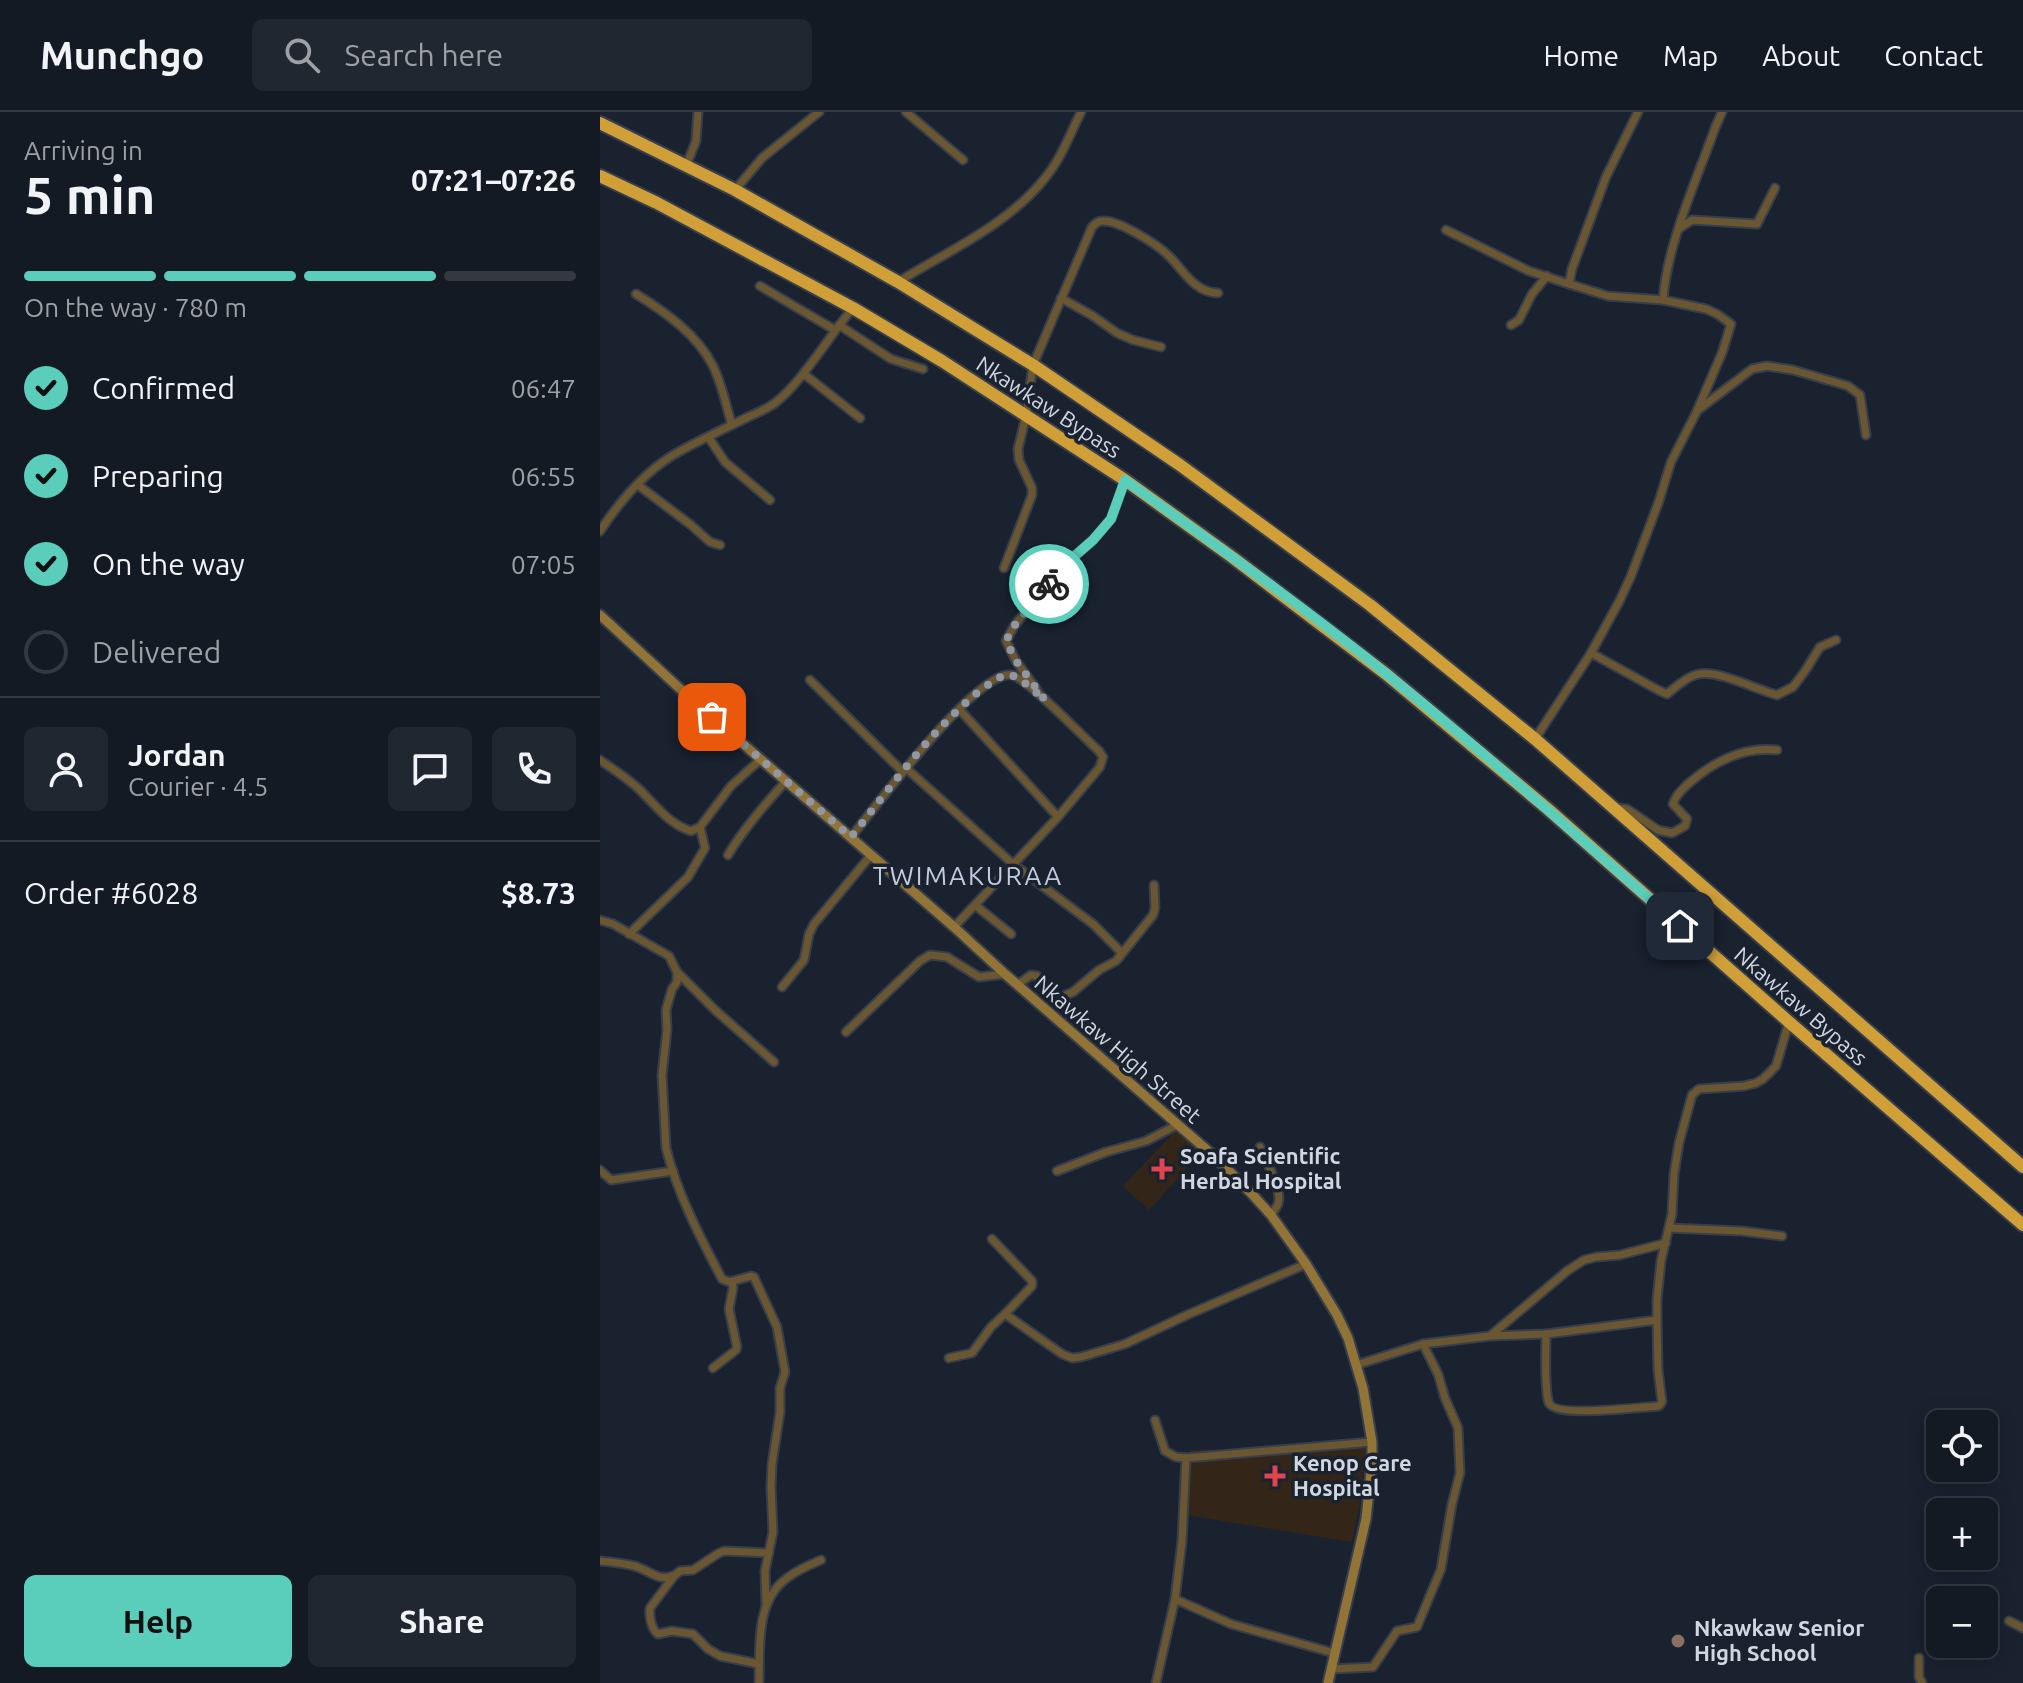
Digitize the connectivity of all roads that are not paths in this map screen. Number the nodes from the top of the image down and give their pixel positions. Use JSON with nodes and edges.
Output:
{"nodes":[{"id":1,"x":698,"y":112,"type":"edge"},
{"id":2,"x":819,"y":112,"type":"edge"},
{"id":3,"x":906,"y":112,"type":"edge"},
{"id":4,"x":1081,"y":112,"type":"edge"},
{"id":5,"x":1638,"y":112,"type":"edge"},
{"id":6,"x":1722,"y":112,"type":"edge"},
{"id":7,"x":600,"y":123,"type":"edge"},
{"id":8,"x":963,"y":160,"type":"dead end"},
{"id":9,"x":686,"y":166,"type":"junction"},
{"id":10,"x":600,"y":176,"type":"edge"},
{"id":11,"x":1775,"y":188,"type":"dead end"},
{"id":12,"x":735,"y":190,"type":"junction"},
{"id":13,"x":1446,"y":230,"type":"dead end"},
{"id":14,"x":1679,"y":230,"type":"junction"},
{"id":15,"x":1547,"y":276,"type":"junction"},
{"id":16,"x":898,"y":282,"type":"junction"},
{"id":17,"x":1569,"y":284,"type":"junction"},
{"id":18,"x":760,"y":286,"type":"dead end"},
{"id":19,"x":1218,"y":293,"type":"dead end"},
{"id":20,"x":636,"y":294,"type":"dead end"},
{"id":21,"x":1061,"y":298,"type":"junction"},
{"id":22,"x":1663,"y":300,"type":"junction"},
{"id":23,"x":853,"y":308,"type":"junction"},
{"id":24,"x":1511,"y":325,"type":"dead end"},
{"id":25,"x":837,"y":328,"type":"junction"},
{"id":26,"x":1161,"y":347,"type":"dead end"},
{"id":27,"x":1033,"y":365,"type":"junction"},
{"id":28,"x":923,"y":369,"type":"dead end"},
{"id":29,"x":804,"y":374,"type":"junction"},
{"id":30,"x":1697,"y":411,"type":"junction"},
{"id":31,"x":1026,"y":416,"type":"junction"},
{"id":32,"x":860,"y":418,"type":"dead end"},
{"id":33,"x":732,"y":425,"type":"junction"},
{"id":34,"x":1866,"y":435,"type":"dead end"},
{"id":35,"x":709,"y":438,"type":"junction"},
{"id":36,"x":1125,"y":480,"type":"junction"},
{"id":37,"x":638,"y":485,"type":"junction"},
{"id":38,"x":770,"y":500,"type":"dead end"},
{"id":39,"x":601,"y":527,"type":"edge"},
{"id":40,"x":720,"y":545,"type":"dead end"},
{"id":41,"x":1004,"y":568,"type":"dead end"},
{"id":42,"x":600,"y":615,"type":"edge"},
{"id":43,"x":1836,"y":640,"type":"dead end"},
{"id":44,"x":1591,"y":653,"type":"junction"},
{"id":45,"x":810,"y":680,"type":"dead end"},
{"id":46,"x":1045,"y":700,"type":"junction"},
{"id":47,"x":959,"y":709,"type":"junction"},
{"id":48,"x":1535,"y":739,"type":"junction"},
{"id":49,"x":1777,"y":750,"type":"dead end"},
{"id":50,"x":761,"y":759,"type":"junction"},
{"id":51,"x":600,"y":760,"type":"edge"},
{"id":52,"x":904,"y":770,"type":"junction"},
{"id":53,"x":787,"y":780,"type":"junction"},
{"id":54,"x":1613,"y":808,"type":"junction"},
{"id":55,"x":1058,"y":817,"type":"junction"},
{"id":56,"x":700,"y":827,"type":"junction"},
{"id":57,"x":851,"y":837,"type":"junction"},
{"id":58,"x":728,"y":855,"type":"dead end"},
{"id":59,"x":871,"y":855,"type":"junction"},
{"id":60,"x":1013,"y":864,"type":"junction"},
{"id":61,"x":1154,"y":885,"type":"dead end"},
{"id":62,"x":975,"y":905,"type":"junction"},
{"id":63,"x":600,"y":920,"type":"edge"},
{"id":64,"x":954,"y":927,"type":"junction"},
{"id":65,"x":629,"y":934,"type":"junction"},
{"id":66,"x":1011,"y":934,"type":"dead end"},
{"id":67,"x":1122,"y":953,"type":"junction"},
{"id":68,"x":677,"y":972,"type":"junction"},
{"id":69,"x":1005,"y":974,"type":"junction"},
{"id":70,"x":1017,"y":985,"type":"junction"},
{"id":71,"x":782,"y":987,"type":"dead end"},
{"id":72,"x":1789,"y":1022,"type":"junction"},
{"id":73,"x":846,"y":1032,"type":"dead end"},
{"id":74,"x":774,"y":1062,"type":"dead end"},
{"id":75,"x":1177,"y":1125,"type":"junction"},
{"id":76,"x":1260,"y":1147,"type":"dead end"},
{"id":77,"x":2023,"y":1167,"type":"edge"},
{"id":78,"x":600,"y":1170,"type":"edge"},
{"id":79,"x":673,"y":1171,"type":"junction"},
{"id":80,"x":1057,"y":1171,"type":"dead end"},
{"id":81,"x":1271,"y":1215,"type":"junction"},
{"id":82,"x":2023,"y":1225,"type":"edge"},
{"id":83,"x":1669,"y":1228,"type":"junction"},
{"id":84,"x":1782,"y":1236,"type":"dead end"},
{"id":85,"x":992,"y":1239,"type":"dead end"},
{"id":86,"x":1666,"y":1243,"type":"junction"},
{"id":87,"x":1306,"y":1264,"type":"junction"},
{"id":88,"x":732,"y":1281,"type":"junction"},
{"id":89,"x":1005,"y":1314,"type":"junction"},
{"id":90,"x":1657,"y":1320,"type":"junction"},
{"id":91,"x":1546,"y":1334,"type":"junction"},
{"id":92,"x":1490,"y":1336,"type":"junction"},
{"id":93,"x":1423,"y":1344,"type":"junction"},
{"id":94,"x":949,"y":1358,"type":"dead end"},
{"id":95,"x":1356,"y":1365,"type":"junction"},
{"id":96,"x":713,"y":1368,"type":"dead end"},
{"id":97,"x":1155,"y":1420,"type":"dead end"},
{"id":98,"x":1372,"y":1442,"type":"junction"},
{"id":99,"x":1186,"y":1458,"type":"junction"},
{"id":100,"x":769,"y":1553,"type":"junction"},
{"id":101,"x":821,"y":1560,"type":"dead end"},
{"id":102,"x":600,"y":1561,"type":"edge"},
{"id":103,"x":674,"y":1576,"type":"junction"},
{"id":104,"x":1175,"y":1599,"type":"junction"},
{"id":105,"x":766,"y":1606,"type":"junction"},
{"id":106,"x":2009,"y":1621,"type":"dead end"},
{"id":107,"x":2023,"y":1628,"type":"edge"},
{"id":108,"x":1334,"y":1653,"type":"junction"},
{"id":109,"x":1919,"y":1658,"type":"dead end"},
{"id":110,"x":759,"y":1664,"type":"junction"},
{"id":111,"x":1332,"y":1669,"type":"junction"},
{"id":112,"x":759,"y":1683,"type":"edge"},
{"id":113,"x":1156,"y":1683,"type":"edge"},
{"id":114,"x":1328,"y":1683,"type":"edge"},
{"id":115,"x":1922,"y":1683,"type":"edge"}],
"edges":[{"from":1,"to":9,"type":"street"},
{"from":2,"to":12,"type":"street"},
{"from":3,"to":8,"type":"street"},
{"from":4,"to":16,"type":"street"},
{"from":5,"to":17,"type":"street"},
{"from":6,"to":14,"type":"street"},
{"from":7,"to":9,"type":"highway","name":"Nkawkaw Bypass"},
{"from":9,"to":12,"type":"highway","name":"Nkawkaw Bypass"},
{"from":10,"to":23,"type":"highway","name":"Nkawkaw Bypass"},
{"from":11,"to":14,"type":"street"},
{"from":12,"to":16,"type":"highway","name":"Nkawkaw Bypass"},
{"from":13,"to":15,"type":"street"},
{"from":14,"to":22,"type":"street"},
{"from":15,"to":17,"type":"street"},
{"from":15,"to":24,"type":"street"},
{"from":16,"to":27,"type":"highway","name":"Nkawkaw Bypass"},
{"from":17,"to":22,"type":"street"},
{"from":18,"to":25,"type":"street"},
{"from":19,"to":21,"type":"street"},
{"from":20,"to":33,"type":"street"},
{"from":21,"to":26,"type":"street"},
{"from":21,"to":27,"type":"street"},
{"from":22,"to":30,"type":"street"},
{"from":23,"to":25,"type":"street"},
{"from":23,"to":31,"type":"highway","name":"Nkawkaw Bypass"},
{"from":25,"to":28,"type":"street"},
{"from":25,"to":29,"type":"street"},
{"from":27,"to":31,"type":"street"},
{"from":27,"to":48,"type":"highway","name":"Nkawkaw Bypass"},
{"from":29,"to":32,"type":"street"},
{"from":29,"to":33,"type":"street"},
{"from":30,"to":34,"type":"street"},
{"from":30,"to":44,"type":"street"},
{"from":31,"to":36,"type":"highway","name":"Nkawkaw Bypass"},
{"from":31,"to":41,"type":"street"},
{"from":33,"to":35,"type":"street"},
{"from":35,"to":37,"type":"street"},
{"from":35,"to":38,"type":"street"},
{"from":36,"to":46,"type":"street"},
{"from":36,"to":72,"type":"highway","name":"Nkawkaw Bypass"},
{"from":37,"to":39,"type":"street"},
{"from":37,"to":40,"type":"street"},
{"from":42,"to":50,"type":"main road","name":"Nkawkaw High Street"},
{"from":43,"to":44,"type":"street"},
{"from":44,"to":48,"type":"street"},
{"from":45,"to":52,"type":"street"},
{"from":46,"to":47,"type":"street"},
{"from":46,"to":55,"type":"street"},
{"from":47,"to":52,"type":"street"},
{"from":47,"to":55,"type":"street"},
{"from":48,"to":54,"type":"highway","name":"Nkawkaw Bypass"},
{"from":49,"to":54,"type":"street"},
{"from":50,"to":53,"type":"main road","name":"Nkawkaw High Street"},
{"from":50,"to":56,"type":"street"},
{"from":51,"to":56,"type":"street"},
{"from":52,"to":57,"type":"street"},
{"from":52,"to":60,"type":"street"},
{"from":53,"to":57,"type":"main road","name":"Nkawkaw High Street"},
{"from":53,"to":58,"type":"street"},
{"from":54,"to":77,"type":"highway","name":"Nkawkaw Bypass"},
{"from":55,"to":60,"type":"street"},
{"from":56,"to":65,"type":"street"},
{"from":57,"to":59,"type":"main road","name":"Nkawkaw High Street"},
{"from":59,"to":64,"type":"main road","name":"Nkawkaw High Street"},
{"from":59,"to":71,"type":"street"},
{"from":60,"to":62,"type":"street"},
{"from":60,"to":67,"type":"street"},
{"from":61,"to":67,"type":"street"},
{"from":62,"to":64,"type":"street"},
{"from":62,"to":66,"type":"street"},
{"from":63,"to":65,"type":"street"},
{"from":64,"to":69,"type":"main road","name":"Nkawkaw High Street"},
{"from":65,"to":68,"type":"street"},
{"from":67,"to":70,"type":"street"},
{"from":68,"to":74,"type":"street"},
{"from":68,"to":79,"type":"street"},
{"from":69,"to":70,"type":"main road","name":"Nkawkaw High Street"},
{"from":69,"to":73,"type":"street"},
{"from":70,"to":75,"type":"main road","name":"Nkawkaw High Street"},
{"from":72,"to":82,"type":"highway","name":"Nkawkaw Bypass"},
{"from":72,"to":83,"type":"street"},
{"from":75,"to":80,"type":"street"},
{"from":75,"to":81,"type":"main road","name":"Nkawkaw High Street"},
{"from":76,"to":81,"type":"street"},
{"from":78,"to":79,"type":"street"},
{"from":79,"to":88,"type":"street"},
{"from":81,"to":87,"type":"main road","name":"Nkawkaw High Street"},
{"from":83,"to":84,"type":"street"},
{"from":83,"to":86,"type":"street"},
{"from":85,"to":89,"type":"street"},
{"from":86,"to":90,"type":"street"},
{"from":86,"to":92,"type":"street"},
{"from":87,"to":89,"type":"street"},
{"from":87,"to":95,"type":"main road","name":"Nkawkaw High Street"},
{"from":88,"to":96,"type":"street"},
{"from":88,"to":100,"type":"street"},
{"from":89,"to":94,"type":"street"},
{"from":90,"to":91,"type":"street"},
{"from":90,"to":91,"type":"street"},
{"from":91,"to":92,"type":"street"},
{"from":92,"to":93,"type":"street"},
{"from":93,"to":95,"type":"street"},
{"from":93,"to":111,"type":"street"},
{"from":95,"to":98,"type":"main road","name":"Nkawkaw High Street"},
{"from":97,"to":99,"type":"street"},
{"from":98,"to":99,"type":"street"},
{"from":98,"to":108,"type":"main road","name":"Nkawkaw High Street"},
{"from":99,"to":104,"type":"street"},
{"from":100,"to":103,"type":"street"},
{"from":100,"to":105,"type":"street"},
{"from":101,"to":105,"type":"street"},
{"from":102,"to":103,"type":"street"},
{"from":103,"to":110,"type":"street"},
{"from":104,"to":108,"type":"street"},
{"from":104,"to":113,"type":"street"},
{"from":105,"to":110,"type":"street"},
{"from":106,"to":107,"type":"street"},
{"from":108,"to":111,"type":"main road","name":"Nkawkaw High Street"},
{"from":109,"to":115,"type":"street"},
{"from":110,"to":112,"type":"street"},
{"from":111,"to":114,"type":"main road","name":"Nkawkaw High Street"}]}
